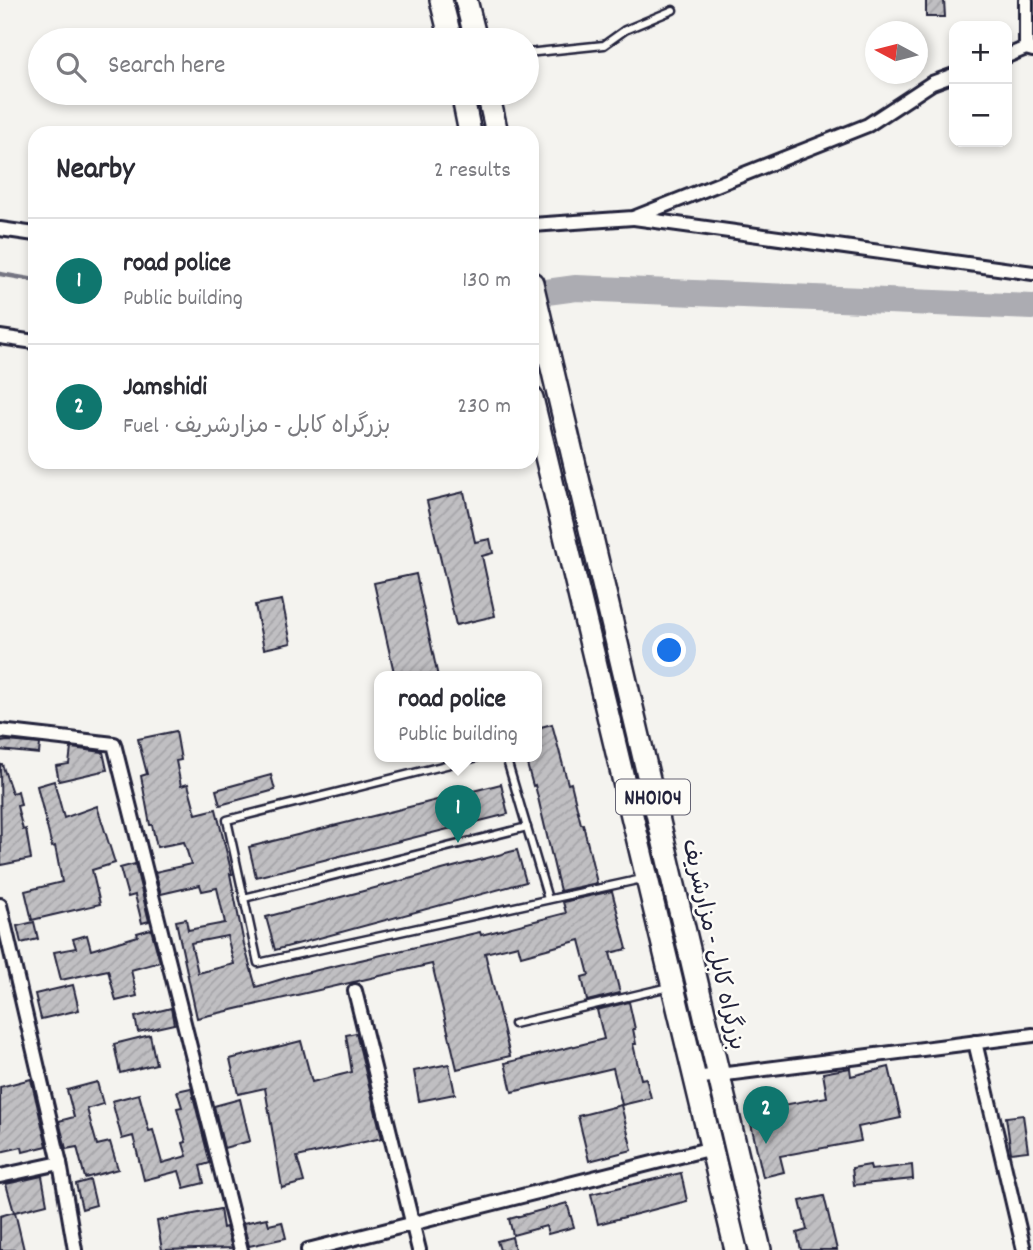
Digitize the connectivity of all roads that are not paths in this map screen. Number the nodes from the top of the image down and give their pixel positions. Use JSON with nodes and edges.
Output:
{"nodes":[{"id":1,"x":441,"y":0,"type":"edge"},
{"id":2,"x":466,"y":0,"type":"edge"},
{"id":3,"x":1026,"y":0,"type":"edge"},
{"id":4,"x":673,"y":10,"type":"dead end"},
{"id":5,"x":448,"y":28,"type":"edge"},
{"id":6,"x":473,"y":28,"type":"edge"},
{"id":7,"x":1030,"y":49,"type":"edge"},
{"id":8,"x":539,"y":52,"type":"edge"},
{"id":9,"x":1012,"y":54,"type":"edge"},
{"id":10,"x":949,"y":77,"type":"edge"},
{"id":11,"x":464,"y":105,"type":"edge"},
{"id":12,"x":491,"y":105,"type":"edge"},
{"id":13,"x":469,"y":126,"type":"edge"},
{"id":14,"x":495,"y":126,"type":"edge"},
{"id":15,"x":634,"y":218,"type":"junction"},
{"id":16,"x":539,"y":225,"type":"edge"},
{"id":17,"x":0,"y":229,"type":"edge"},
{"id":18,"x":28,"y":233,"type":"edge"},
{"id":19,"x":1033,"y":273,"type":"edge"},
{"id":20,"x":539,"y":314,"type":"edge"},
{"id":21,"x":0,"y":337,"type":"edge"},
{"id":22,"x":28,"y":341,"type":"edge"},
{"id":23,"x":539,"y":427,"type":"edge"},
{"id":24,"x":0,"y":731,"type":"edge"},
{"id":25,"x":458,"y":762,"type":"edge"},
{"id":26,"x":508,"y":762,"type":"edge"},
{"id":27,"x":527,"y":827,"type":"junction"},
{"id":28,"x":647,"y":877,"type":"junction"},
{"id":29,"x":244,"y":898,"type":"junction"},
{"id":30,"x":548,"y":899,"type":"junction"},
{"id":31,"x":0,"y":905,"type":"edge"},
{"id":32,"x":673,"y":986,"type":"junction"},
{"id":33,"x":355,"y":991,"type":"dead end"},
{"id":34,"x":514,"y":1024,"type":"dead end"},
{"id":35,"x":1033,"y":1035,"type":"edge"},
{"id":36,"x":975,"y":1042,"type":"junction"},
{"id":37,"x":719,"y":1075,"type":"junction"},
{"id":38,"x":695,"y":1078,"type":"junction"},
{"id":39,"x":712,"y":1148,"type":"junction"},
{"id":40,"x":60,"y":1163,"type":"junction"},
{"id":41,"x":0,"y":1176,"type":"edge"},
{"id":42,"x":413,"y":1222,"type":"junction"},
{"id":43,"x":75,"y":1250,"type":"edge"},
{"id":44,"x":241,"y":1250,"type":"edge"},
{"id":45,"x":308,"y":1250,"type":"edge"},
{"id":46,"x":419,"y":1250,"type":"edge"},
{"id":47,"x":736,"y":1250,"type":"edge"},
{"id":48,"x":760,"y":1250,"type":"edge"},
{"id":49,"x":1024,"y":1250,"type":"edge"}],
"edges":[{"from":1,"to":5,"type":"highway"},
{"from":2,"to":6,"type":"highway"},
{"from":3,"to":7,"type":"street"},
{"from":4,"to":8,"type":"lane"},
{"from":7,"to":9,"type":"street"},
{"from":10,"to":15,"type":"street"},
{"from":11,"to":13,"type":"highway"},
{"from":12,"to":14,"type":"highway"},
{"from":15,"to":16,"type":"street"},
{"from":15,"to":19,"type":"street"},
{"from":17,"to":18,"type":"street"},
{"from":20,"to":37,"type":"highway","name":"بزرگراه کابل - مزارشریف","number":"NH0104"},
{"from":21,"to":22,"type":"street"},
{"from":23,"to":28,"type":"highway","number":"NH0104"},
{"from":24,"to":44,"type":"street"},
{"from":25,"to":29,"type":"lane"},
{"from":26,"to":27,"type":"lane"},
{"from":27,"to":29,"type":"lane"},
{"from":27,"to":30,"type":"lane"},
{"from":28,"to":30,"type":"lane"},
{"from":28,"to":32,"type":"highway","number":"NH0104"},
{"from":29,"to":30,"type":"lane"},
{"from":31,"to":40,"type":"street"},
{"from":32,"to":34,"type":"lane"},
{"from":32,"to":38,"type":"highway","number":"NH0104"},
{"from":33,"to":42,"type":"street"},
{"from":35,"to":36,"type":"street"},
{"from":36,"to":37,"type":"street"},
{"from":36,"to":49,"type":"street"},
{"from":37,"to":38,"type":"street"},
{"from":37,"to":48,"type":"highway","name":"بزرگراه کابل - مزارشریف","number":"NH0104"},
{"from":38,"to":39,"type":"highway","number":"NH0104"},
{"from":39,"to":42,"type":"street"},
{"from":39,"to":47,"type":"highway","number":"NH0104"},
{"from":40,"to":41,"type":"street"},
{"from":40,"to":43,"type":"street"},
{"from":42,"to":45,"type":"street"},
{"from":42,"to":46,"type":"street"}]}
